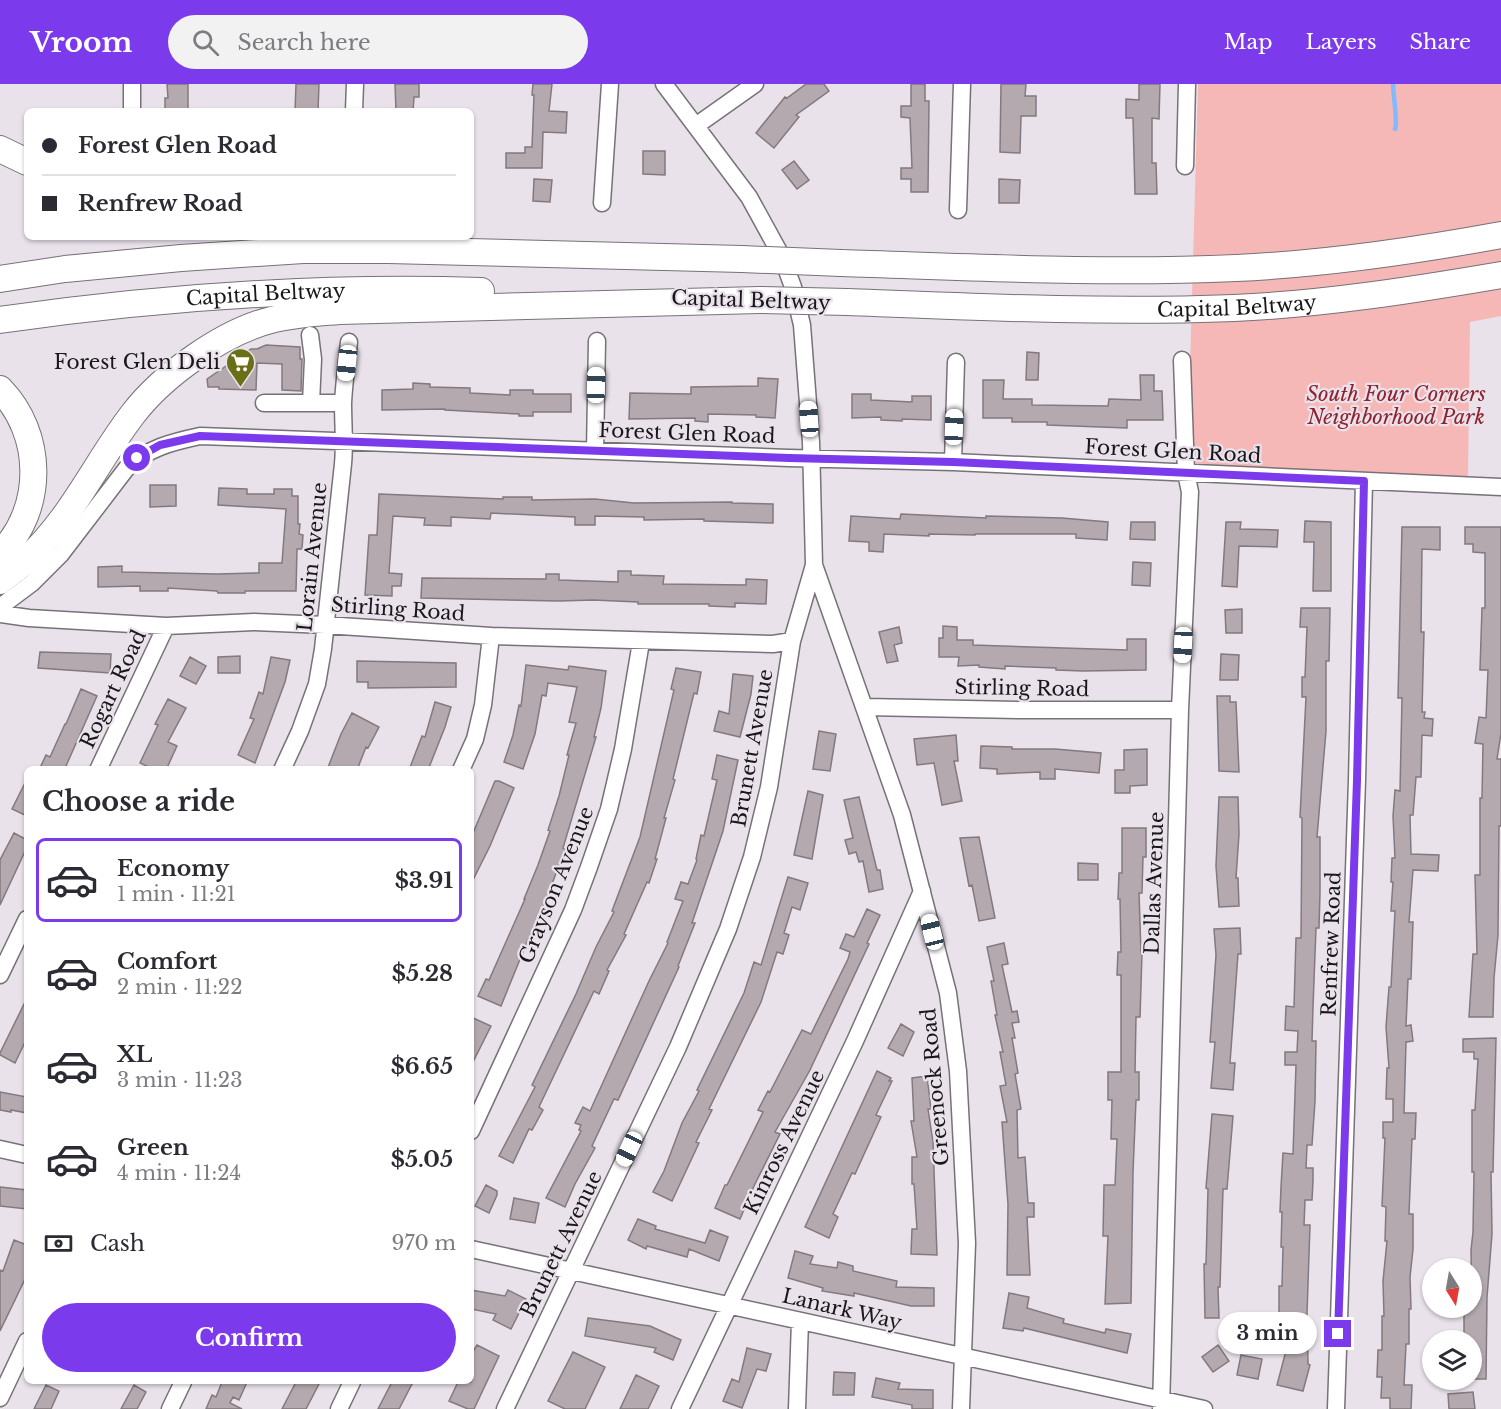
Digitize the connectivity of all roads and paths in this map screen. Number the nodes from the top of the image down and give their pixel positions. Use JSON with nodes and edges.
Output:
{"nodes":[{"id":1,"x":132,"y":84,"type":"edge"},
{"id":2,"x":355,"y":84,"type":"edge"},
{"id":3,"x":610,"y":84,"type":"edge"},
{"id":4,"x":664,"y":84,"type":"edge"},
{"id":5,"x":755,"y":84,"type":"edge"},
{"id":6,"x":962,"y":84,"type":"edge"},
{"id":7,"x":1187,"y":84,"type":"edge"},
{"id":8,"x":132,"y":108,"type":"edge"},
{"id":9,"x":354,"y":108,"type":"edge"},
{"id":10,"x":697,"y":125,"type":"junction"},
{"id":11,"x":0,"y":149,"type":"edge"},
{"id":12,"x":24,"y":161,"type":"edge"},
{"id":13,"x":1185,"y":166,"type":"dead end"},
{"id":14,"x":603,"y":203,"type":"dead end"},
{"id":15,"x":958,"y":210,"type":"dead end"},
{"id":16,"x":1501,"y":235,"type":"edge"},
{"id":17,"x":381,"y":240,"type":"edge"},
{"id":18,"x":482,"y":252,"type":"junction"},
{"id":19,"x":1501,"y":275,"type":"edge"},
{"id":20,"x":0,"y":279,"type":"edge"},
{"id":21,"x":760,"y":300,"type":"junction"},
{"id":22,"x":0,"y":320,"type":"edge"},
{"id":23,"x":310,"y":335,"type":"dead end"},
{"id":24,"x":597,"y":341,"type":"dead end"},
{"id":25,"x":349,"y":342,"type":"dead end"},
{"id":26,"x":1182,"y":360,"type":"dead end"},
{"id":27,"x":956,"y":362,"type":"dead end"},
{"id":28,"x":0,"y":389,"type":"edge"},
{"id":29,"x":264,"y":403,"type":"dead end"},
{"id":30,"x":312,"y":403,"type":"junction"},
{"id":31,"x":343,"y":403,"type":"junction"},
{"id":32,"x":345,"y":442,"type":"junction"},
{"id":33,"x":595,"y":451,"type":"junction"},
{"id":34,"x":812,"y":459,"type":"junction"},
{"id":35,"x":953,"y":462,"type":"junction"},
{"id":36,"x":1186,"y":473,"type":"junction"},
{"id":37,"x":1364,"y":481,"type":"junction"},
{"id":38,"x":1501,"y":487,"type":"edge"},
{"id":39,"x":0,"y":554,"type":"edge"},
{"id":40,"x":814,"y":565,"type":"junction"},
{"id":41,"x":0,"y":581,"type":"edge"},
{"id":42,"x":0,"y":608,"type":"edge"},
{"id":43,"x":0,"y":614,"type":"edge"},
{"id":44,"x":325,"y":625,"type":"junction"},
{"id":45,"x":166,"y":626,"type":"junction"},
{"id":46,"x":491,"y":636,"type":"junction"},
{"id":47,"x":792,"y":641,"type":"junction"},
{"id":48,"x":641,"y":642,"type":"junction"},
{"id":49,"x":865,"y":707,"type":"junction"},
{"id":50,"x":1180,"y":710,"type":"junction"},
{"id":51,"x":100,"y":766,"type":"edge"},
{"id":52,"x":284,"y":766,"type":"edge"},
{"id":53,"x":463,"y":766,"type":"edge"},
{"id":54,"x":922,"y":891,"type":"junction"},
{"id":55,"x":24,"y":926,"type":"edge"},
{"id":56,"x":0,"y":975,"type":"edge"},
{"id":57,"x":474,"y":1124,"type":"edge"},
{"id":58,"x":0,"y":1149,"type":"edge"},
{"id":59,"x":24,"y":1154,"type":"edge"},
{"id":60,"x":474,"y":1251,"type":"edge"},
{"id":61,"x":571,"y":1272,"type":"junction"},
{"id":62,"x":729,"y":1305,"type":"junction"},
{"id":63,"x":800,"y":1321,"type":"junction"},
{"id":64,"x":24,"y":1347,"type":"edge"},
{"id":65,"x":962,"y":1357,"type":"junction"},
{"id":66,"x":182,"y":1384,"type":"edge"},
{"id":67,"x":351,"y":1384,"type":"edge"},
{"id":68,"x":0,"y":1398,"type":"edge"},
{"id":69,"x":1162,"y":1404,"type":"edge"},
{"id":70,"x":170,"y":1409,"type":"edge"},
{"id":71,"x":339,"y":1409,"type":"edge"},
{"id":72,"x":505,"y":1409,"type":"edge"},
{"id":73,"x":680,"y":1409,"type":"edge"},
{"id":74,"x":797,"y":1409,"type":"edge"},
{"id":75,"x":961,"y":1409,"type":"edge"},
{"id":76,"x":1204,"y":1409,"type":"edge"},
{"id":77,"x":1336,"y":1409,"type":"edge"}],
"edges":[{"from":1,"to":8,"type":"street"},
{"from":2,"to":9,"type":"street"},
{"from":3,"to":14,"type":"street"},
{"from":4,"to":10,"type":"street","name":"Brunett Avenue"},
{"from":5,"to":10,"type":"street"},
{"from":6,"to":15,"type":"street"},
{"from":7,"to":13,"type":"street"},
{"from":10,"to":34,"type":"street","name":"Brunett Avenue"},
{"from":11,"to":12,"type":"highway"},
{"from":16,"to":18,"type":"highway","name":"Capital Beltway","bridge":true},
{"from":17,"to":18,"type":"highway"},
{"from":18,"to":20,"type":"highway","name":"Capital Beltway"},
{"from":19,"to":21,"type":"highway","name":"Capital Beltway","bridge":true},
{"from":21,"to":22,"type":"highway","name":"Capital Beltway"},
{"from":21,"to":41,"type":"highway"},
{"from":23,"to":30,"type":"street"},
{"from":24,"to":33,"type":"street"},
{"from":25,"to":31,"type":"street","name":"Lorain Avenue"},
{"from":26,"to":36,"type":"street","name":"Dallas Avenue"},
{"from":27,"to":35,"type":"street"},
{"from":28,"to":39,"type":"highway"},
{"from":29,"to":30,"type":"street"},
{"from":30,"to":31,"type":"street"},
{"from":31,"to":32,"type":"street","name":"Lorain Avenue"},
{"from":32,"to":33,"type":"street","name":"Forest Glen Road"},
{"from":32,"to":42,"type":"street","name":"Forest Glen Road"},
{"from":32,"to":44,"type":"street","name":"Lorain Avenue"},
{"from":33,"to":34,"type":"street","name":"Forest Glen Road"},
{"from":34,"to":35,"type":"street","name":"Forest Glen Road"},
{"from":34,"to":40,"type":"street","name":"Brunett Avenue"},
{"from":35,"to":36,"type":"street","name":"Forest Glen Road"},
{"from":36,"to":37,"type":"street","name":"Forest Glen Road"},
{"from":36,"to":50,"type":"street","name":"Dallas Avenue"},
{"from":37,"to":38,"type":"street","name":"Forest Glen Road"},
{"from":37,"to":77,"type":"street","name":"Renfrew Road"},
{"from":40,"to":47,"type":"street","name":"Brunett Avenue"},
{"from":40,"to":49,"type":"street","name":"Greenock Road"},
{"from":43,"to":45,"type":"street","name":"Stirling Road"},
{"from":44,"to":45,"type":"street","name":"Stirling Road"},
{"from":44,"to":46,"type":"street","name":"Stirling Road"},
{"from":44,"to":52,"type":"street","name":"Lorain Avenue"},
{"from":45,"to":51,"type":"street","name":"Rogart Road"},
{"from":46,"to":48,"type":"street","name":"Stirling Road"},
{"from":46,"to":53,"type":"street"},
{"from":47,"to":48,"type":"street","name":"Stirling Road"},
{"from":47,"to":61,"type":"street","name":"Brunett Avenue"},
{"from":48,"to":57,"type":"street","name":"Grayson Avenue"},
{"from":49,"to":50,"type":"street","name":"Stirling Road"},
{"from":49,"to":54,"type":"street","name":"Greenock Road"},
{"from":50,"to":69,"type":"street","name":"Dallas Avenue"},
{"from":54,"to":62,"type":"street","name":"Kinross Avenue"},
{"from":54,"to":65,"type":"street","name":"Greenock Road"},
{"from":55,"to":56,"type":"street"},
{"from":58,"to":59,"type":"street"},
{"from":60,"to":61,"type":"street","name":"Lanark Way"},
{"from":61,"to":62,"type":"street","name":"Lanark Way"},
{"from":61,"to":72,"type":"street","name":"Brunett Avenue"},
{"from":62,"to":63,"type":"street","name":"Lanark Way"},
{"from":62,"to":73,"type":"street","name":"Kinross Avenue"},
{"from":63,"to":65,"type":"street","name":"Lanark Way"},
{"from":63,"to":74,"type":"street"},
{"from":64,"to":68,"type":"street"},
{"from":65,"to":69,"type":"street","name":"Lanark Way"},
{"from":65,"to":75,"type":"street","name":"Greenock Road"},
{"from":66,"to":70,"type":"street"},
{"from":67,"to":71,"type":"street"},
{"from":69,"to":76,"type":"street","name":"Lanark Way"}]}
